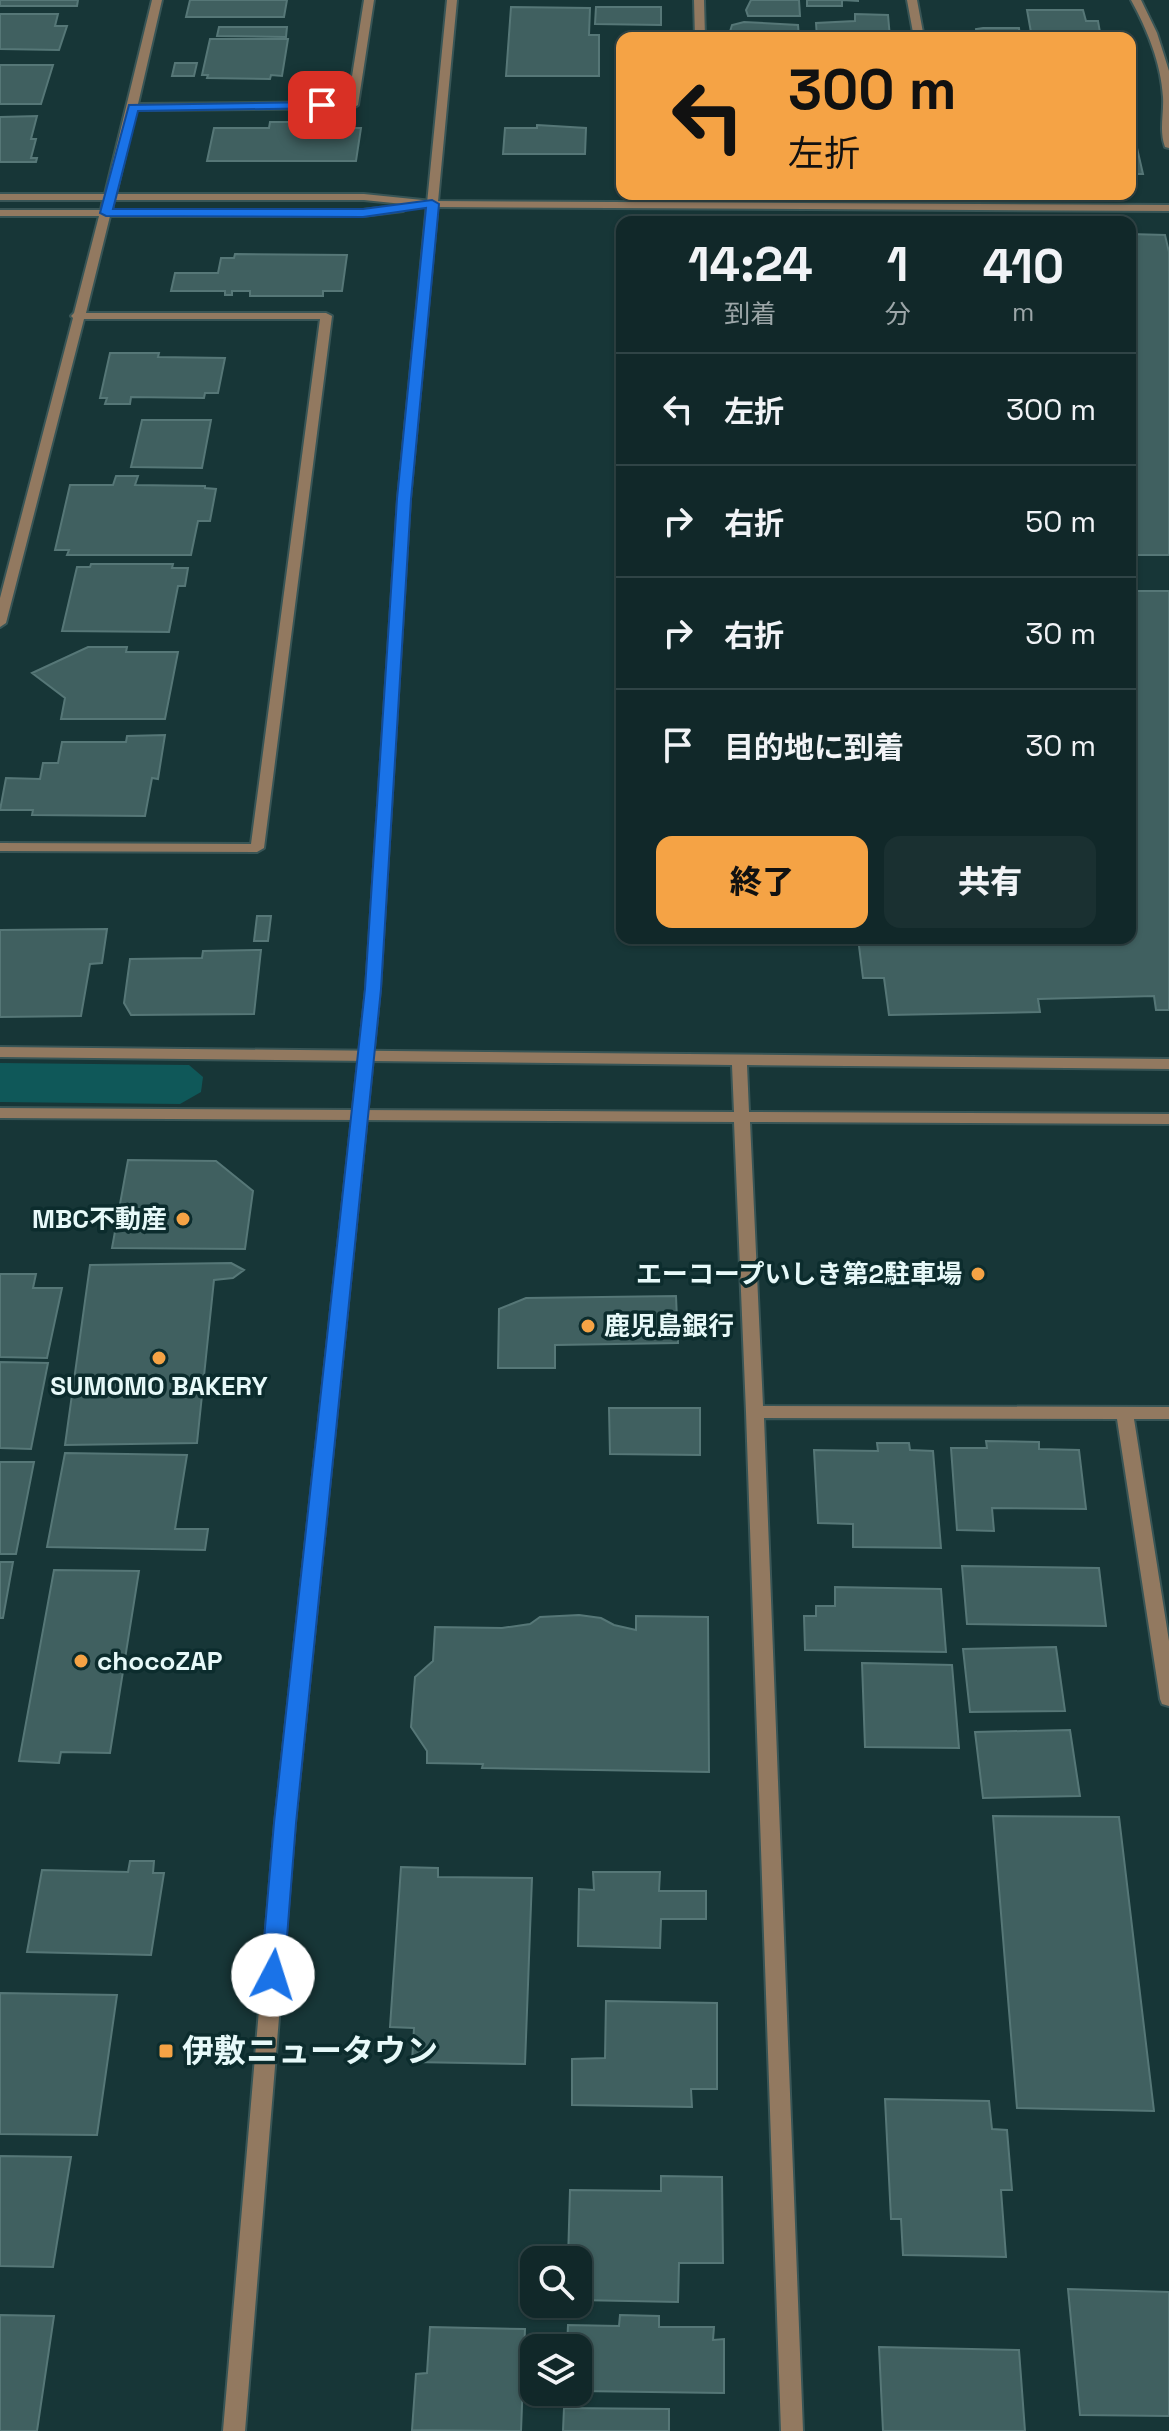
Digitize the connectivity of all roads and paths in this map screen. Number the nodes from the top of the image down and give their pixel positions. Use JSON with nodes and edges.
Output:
{"nodes":[{"id":1,"x":157,"y":0,"type":"edge"},
{"id":2,"x":369,"y":0,"type":"edge"},
{"id":3,"x":452,"y":0,"type":"edge"},
{"id":4,"x":699,"y":0,"type":"edge"},
{"id":5,"x":912,"y":0,"type":"edge"},
{"id":6,"x":1136,"y":0,"type":"edge"},
{"id":7,"x":700,"y":32,"type":"edge"},
{"id":8,"x":918,"y":32,"type":"edge"},
{"id":9,"x":133,"y":107,"type":"junction"},
{"id":10,"x":1169,"y":145,"type":"edge"},
{"id":11,"x":112,"y":196,"type":"junction"},
{"id":12,"x":0,"y":197,"type":"edge"},
{"id":13,"x":707,"y":200,"type":"edge"},
{"id":14,"x":946,"y":200,"type":"edge"},
{"id":15,"x":432,"y":204,"type":"junction"},
{"id":16,"x":947,"y":207,"type":"junction"},
{"id":17,"x":1169,"y":208,"type":"edge"},
{"id":18,"x":0,"y":213,"type":"edge"},
{"id":19,"x":106,"y":213,"type":"junction"},
{"id":20,"x":77,"y":316,"type":"junction"},
{"id":21,"x":0,"y":623,"type":"edge"},
{"id":22,"x":0,"y":847,"type":"edge"},
{"id":23,"x":0,"y":1052,"type":"edge"},
{"id":24,"x":366,"y":1054,"type":"junction"},
{"id":25,"x":739,"y":1059,"type":"junction"},
{"id":26,"x":1169,"y":1064,"type":"edge"},
{"id":27,"x":0,"y":1113,"type":"edge"},
{"id":28,"x":360,"y":1114,"type":"junction"},
{"id":29,"x":739,"y":1116,"type":"junction"},
{"id":30,"x":1169,"y":1119,"type":"edge"},
{"id":31,"x":755,"y":1412,"type":"junction"},
{"id":32,"x":1124,"y":1412,"type":"junction"},
{"id":33,"x":1169,"y":1413,"type":"edge"},
{"id":34,"x":1169,"y":1699,"type":"edge"},
{"id":35,"x":234,"y":2431,"type":"edge"},
{"id":36,"x":792,"y":2431,"type":"edge"}],
"edges":[{"from":1,"to":9,"type":"street"},
{"from":2,"to":9,"type":"street"},
{"from":3,"to":15,"type":"street"},
{"from":4,"to":7,"type":"street"},
{"from":5,"to":8,"type":"street"},
{"from":6,"to":10,"type":"street"},
{"from":9,"to":11,"type":"street"},
{"from":11,"to":12,"type":"street"},
{"from":11,"to":15,"type":"street"},
{"from":11,"to":19,"type":"street"},
{"from":13,"to":15,"type":"street"},
{"from":13,"to":16,"type":"street"},
{"from":14,"to":16,"type":"street"},
{"from":15,"to":19,"type":"street"},
{"from":15,"to":24,"type":"street"},
{"from":16,"to":17,"type":"street"},
{"from":18,"to":19,"type":"street"},
{"from":19,"to":20,"type":"street"},
{"from":20,"to":21,"type":"street"},
{"from":20,"to":22,"type":"street"},
{"from":23,"to":24,"type":"street"},
{"from":24,"to":25,"type":"street"},
{"from":24,"to":28,"type":"street"},
{"from":25,"to":26,"type":"street"},
{"from":25,"to":29,"type":"street"},
{"from":27,"to":28,"type":"street"},
{"from":28,"to":29,"type":"street"},
{"from":28,"to":35,"type":"street"},
{"from":29,"to":30,"type":"street"},
{"from":29,"to":31,"type":"street"},
{"from":31,"to":32,"type":"street"},
{"from":31,"to":36,"type":"street"},
{"from":32,"to":33,"type":"street"},
{"from":32,"to":34,"type":"street"}]}
